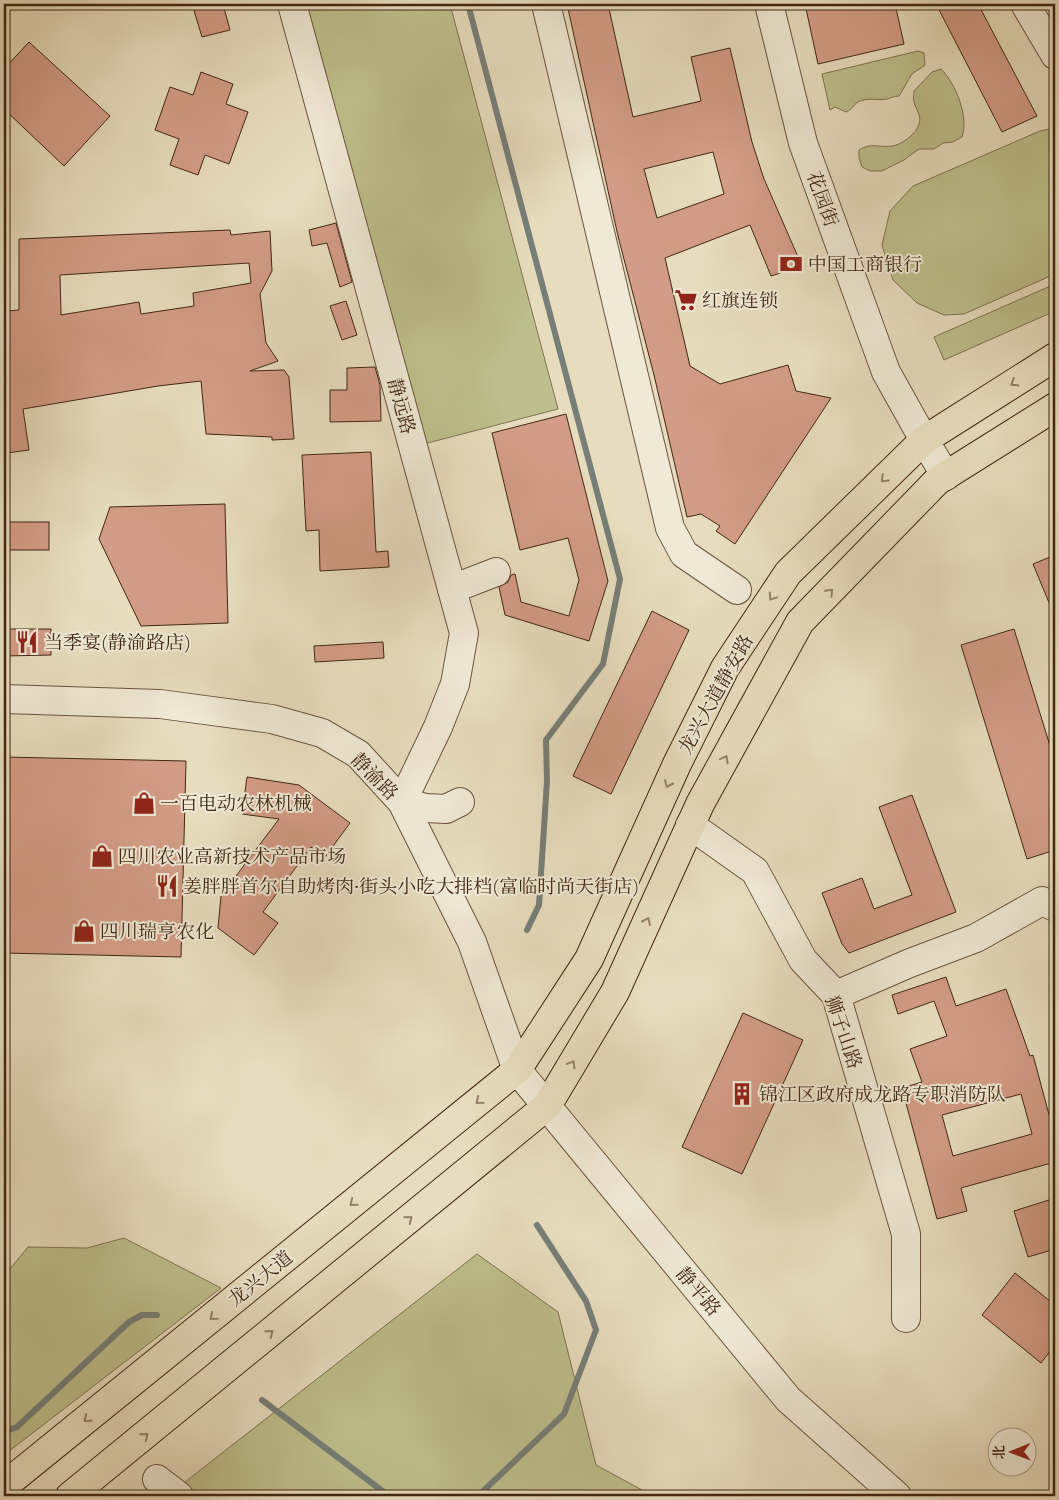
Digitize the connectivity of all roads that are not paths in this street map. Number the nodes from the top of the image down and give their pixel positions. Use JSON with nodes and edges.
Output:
{"nodes":[{"id":1,"x":292,"y":4,"type":"edge"},
{"id":2,"x":546,"y":4,"type":"edge"},
{"id":3,"x":770,"y":4,"type":"edge"},
{"id":4,"x":1024,"y":4,"type":"edge"},
{"id":5,"x":1055,"y":56,"type":"edge"},
{"id":6,"x":1055,"y":358,"type":"edge"},
{"id":7,"x":1055,"y":407,"type":"edge"},
{"id":8,"x":924,"y":440,"type":"junction"},
{"id":9,"x":946,"y":476,"type":"junction"},
{"id":10,"x":496,"y":572,"type":"dead end"},
{"id":11,"x":452,"y":589,"type":"junction"},
{"id":12,"x":737,"y":590,"type":"dead end"},
{"id":13,"x":4,"y":699,"type":"edge"},
{"id":14,"x":402,"y":802,"type":"junction"},
{"id":15,"x":460,"y":802,"type":"dead end"},
{"id":16,"x":690,"y":825,"type":"junction"},
{"id":17,"x":1055,"y":907,"type":"edge"},
{"id":18,"x":836,"y":995,"type":"junction"},
{"id":19,"x":517,"y":1070,"type":"junction"},
{"id":20,"x":547,"y":1106,"type":"junction"},
{"id":21,"x":906,"y":1318,"type":"dead end"},
{"id":22,"x":157,"y":1478,"type":"dead end"},
{"id":23,"x":4,"y":1486,"type":"edge"},
{"id":24,"x":70,"y":1496,"type":"edge"},
{"id":25,"x":179,"y":1496,"type":"edge"},
{"id":26,"x":897,"y":1496,"type":"edge"}],
"edges":[{"from":1,"to":11,"type":"street","name":"静远路"},
{"from":2,"to":12,"type":"street"},
{"from":3,"to":8,"type":"street","name":"花园街"},
{"from":4,"to":5,"type":"street"},
{"from":6,"to":8,"type":"main road","name":"龙兴大道静安路","one_way":true},
{"from":7,"to":9,"type":"main road"},
{"from":8,"to":9,"type":"street","name":"花园街"},
{"from":8,"to":19,"type":"main road","name":"龙兴大道静安路","one_way":true},
{"from":16,"to":9,"type":"main road","one_way":true},
{"from":10,"to":11,"type":"street"},
{"from":11,"to":14,"type":"street","name":"静远路"},
{"from":13,"to":14,"type":"street","name":"静渝路"},
{"from":14,"to":15,"type":"street"},
{"from":14,"to":19,"type":"street","name":"静渝路"},
{"from":16,"to":18,"type":"street","name":"狮子山路"},
{"from":20,"to":16,"type":"main road","one_way":true},
{"from":17,"to":18,"type":"street"},
{"from":18,"to":21,"type":"street","name":"狮子山路"},
{"from":19,"to":20,"type":"street","name":"静平路"},
{"from":19,"to":23,"type":"main road","name":"龙兴大道","one_way":true},
{"from":24,"to":20,"type":"main road","one_way":true},
{"from":20,"to":26,"type":"street","name":"静平路"},
{"from":22,"to":25,"type":"street"}]}
